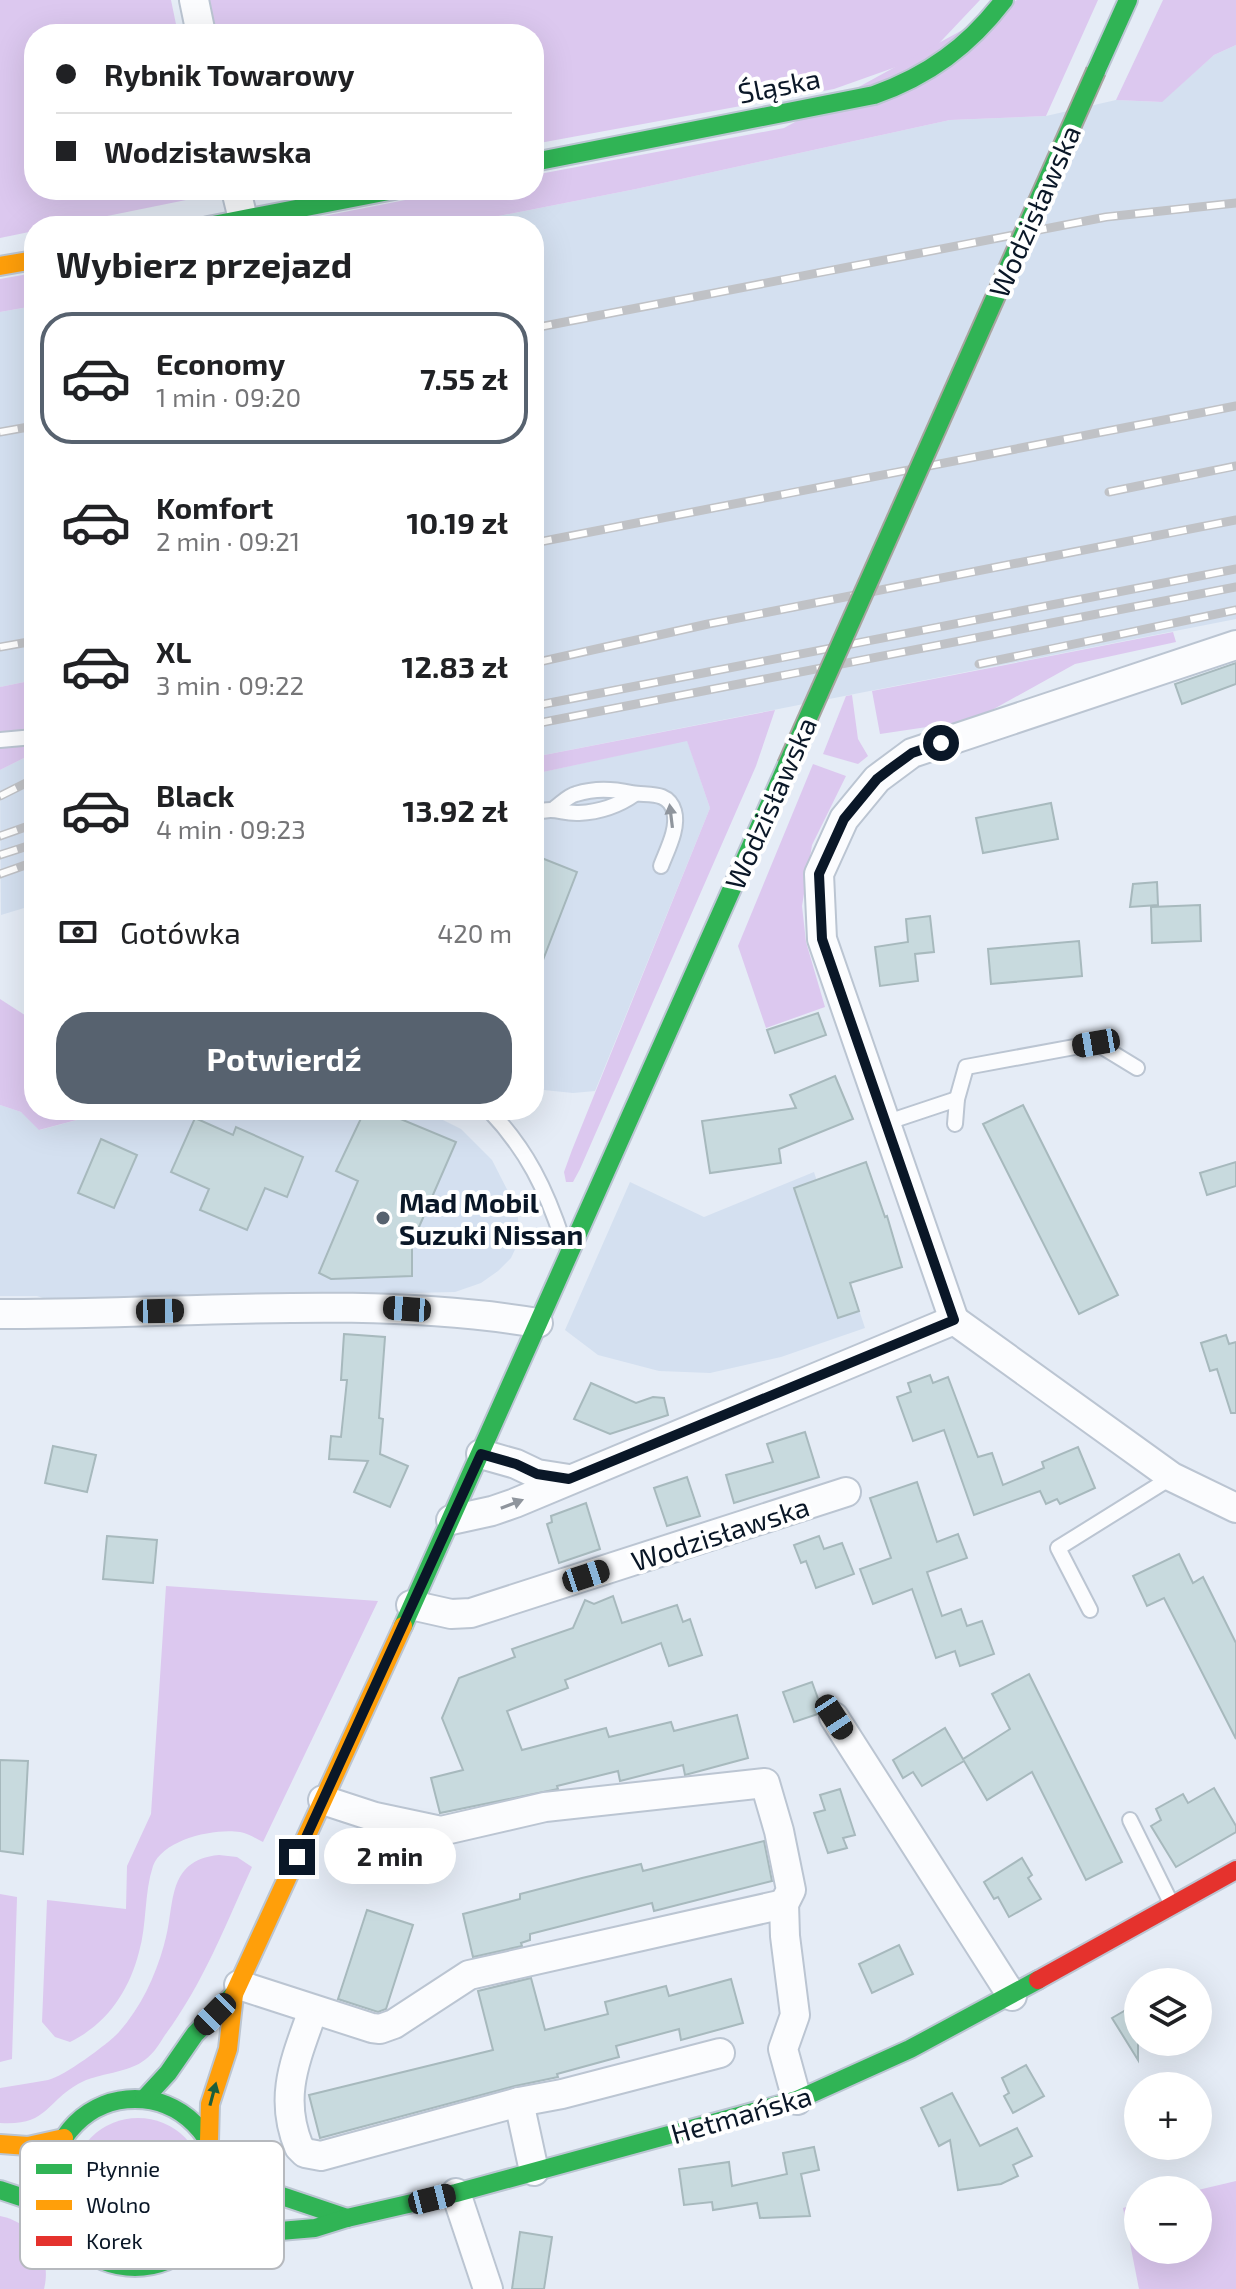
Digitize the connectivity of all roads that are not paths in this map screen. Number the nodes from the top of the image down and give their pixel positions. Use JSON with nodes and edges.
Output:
{"nodes":[{"id":1,"x":194,"y":0,"type":"edge"},
{"id":2,"x":1004,"y":0,"type":"edge"},
{"id":3,"x":1128,"y":0,"type":"edge"},
{"id":4,"x":199,"y":24,"type":"edge"},
{"id":5,"x":544,"y":160,"type":"edge"},
{"id":6,"x":342,"y":200,"type":"edge"},
{"id":7,"x":259,"y":216,"type":"edge"},
{"id":8,"x":24,"y":262,"type":"edge"},
{"id":9,"x":0,"y":266,"type":"edge"},
{"id":10,"x":1236,"y":645,"type":"edge"},
{"id":11,"x":24,"y":738,"type":"edge"},
{"id":12,"x":0,"y":740,"type":"edge"},
{"id":13,"x":544,"y":811,"type":"edge"},
{"id":14,"x":661,"y":866,"type":"dead end"},
{"id":15,"x":1137,"y":1068,"type":"dead end"},
{"id":16,"x":957,"y":1099,"type":"junction"},
{"id":17,"x":498,"y":1120,"type":"edge"},
{"id":18,"x":888,"y":1122,"type":"junction"},
{"id":19,"x":955,"y":1124,"type":"dead end"},
{"id":20,"x":567,"y":1257,"type":"junction"},
{"id":21,"x":0,"y":1314,"type":"edge"},
{"id":22,"x":954,"y":1320,"type":"junction"},
{"id":23,"x":538,"y":1323,"type":"junction"},
{"id":24,"x":481,"y":1454,"type":"junction"},
{"id":25,"x":1172,"y":1477,"type":"junction"},
{"id":26,"x":569,"y":1479,"type":"junction"},
{"id":27,"x":846,"y":1492,"type":"dead end"},
{"id":28,"x":1236,"y":1508,"type":"edge"},
{"id":29,"x":451,"y":1520,"type":"junction"},
{"id":30,"x":411,"y":1605,"type":"junction"},
{"id":31,"x":1090,"y":1610,"type":"dead end"},
{"id":32,"x":834,"y":1717,"type":"dead end"},
{"id":33,"x":323,"y":1800,"type":"junction"},
{"id":34,"x":1130,"y":1820,"type":"dead end"},
{"id":35,"x":1236,"y":1870,"type":"edge"},
{"id":36,"x":784,"y":1904,"type":"junction"},
{"id":37,"x":1172,"y":1905,"type":"junction"},
{"id":38,"x":237,"y":1990,"type":"junction"},
{"id":39,"x":1012,"y":1996,"type":"junction"},
{"id":40,"x":313,"y":2010,"type":"junction"},
{"id":41,"x":720,"y":2053,"type":"dead end"},
{"id":42,"x":144,"y":2099,"type":"junction"},
{"id":43,"x":797,"y":2100,"type":"junction"},
{"id":44,"x":519,"y":2102,"type":"junction"},
{"id":45,"x":64,"y":2138,"type":"junction"},
{"id":46,"x":50,"y":2141,"type":"edge"},
{"id":47,"x":63,"y":2141,"type":"edge"},
{"id":48,"x":209,"y":2141,"type":"joint"},
{"id":49,"x":0,"y":2144,"type":"edge"},
{"id":50,"x":20,"y":2145,"type":"edge"},
{"id":51,"x":534,"y":2171,"type":"junction"},
{"id":52,"x":0,"y":2190,"type":"edge"},
{"id":53,"x":20,"y":2193,"type":"edge"},
{"id":54,"x":456,"y":2193,"type":"junction"},
{"id":55,"x":284,"y":2197,"type":"edge"},
{"id":56,"x":347,"y":2218,"type":"junction"},
{"id":57,"x":284,"y":2230,"type":"edge"},
{"id":58,"x":136,"y":2269,"type":"edge"},
{"id":59,"x":126,"y":2286,"type":"dead end"},
{"id":60,"x":488,"y":2289,"type":"edge"}],
"edges":[{"from":1,"to":4,"type":"street"},
{"from":2,"to":5,"type":"main road","name":"Śląska"},
{"from":3,"to":20,"type":"main road","name":"Wodzisławska","bridge":true},
{"from":6,"to":7,"type":"main road"},
{"from":8,"to":9,"type":"main road"},
{"from":10,"to":18,"type":"street"},
{"from":11,"to":12,"type":"lane"},
{"from":14,"to":13,"type":"lane","one_way":true},
{"from":15,"to":16,"type":"lane"},
{"from":16,"to":18,"type":"lane"},
{"from":16,"to":19,"type":"lane"},
{"from":17,"to":20,"type":"lane"},
{"from":18,"to":22,"type":"street"},
{"from":20,"to":23,"type":"main road","name":"Wodzisławska"},
{"from":21,"to":23,"type":"street"},
{"from":22,"to":25,"type":"street"},
{"from":22,"to":26,"type":"street"},
{"from":23,"to":24,"type":"main road","name":"Wodzisławska"},
{"from":24,"to":26,"type":"street"},
{"from":24,"to":29,"type":"main road","name":"Wodzisławska"},
{"from":25,"to":28,"type":"street"},
{"from":25,"to":31,"type":"lane"},
{"from":29,"to":26,"type":"street","one_way":true},
{"from":27,"to":30,"type":"street","name":"Wodzisławska"},
{"from":29,"to":30,"type":"main road","name":"Wodzisławska"},
{"from":30,"to":33,"type":"main road","name":"Wodzisławska"},
{"from":32,"to":39,"type":"street"},
{"from":33,"to":36,"type":"street"},
{"from":33,"to":38,"type":"main road","name":"Wodzisławska"},
{"from":34,"to":37,"type":"lane"},
{"from":35,"to":37,"type":"main road","name":"Hetmańska"},
{"from":36,"to":40,"type":"street"},
{"from":36,"to":43,"type":"street"},
{"from":37,"to":39,"type":"main road","name":"Hetmańska"},
{"from":38,"to":40,"type":"street"},
{"from":38,"to":42,"type":"main road","name":"Wodzisławska"},
{"from":48,"to":38,"type":"main road","name":"Wodzisławska","one_way":true},
{"from":39,"to":43,"type":"main road","name":"Hetmańska"},
{"from":40,"to":44,"type":"street"},
{"from":41,"to":44,"type":"street"},
{"from":42,"to":45,"type":"main road"},
{"from":42,"to":48,"type":"main road"},
{"from":43,"to":51,"type":"main road","name":"Hetmańska"},
{"from":44,"to":51,"type":"street"},
{"from":45,"to":46,"type":"main road"},
{"from":45,"to":47,"type":"main road"},
{"from":49,"to":50,"type":"main road"},
{"from":51,"to":54,"type":"main road","name":"Hetmańska"},
{"from":52,"to":53,"type":"main road"},
{"from":54,"to":56,"type":"main road","name":"Hetmańska"},
{"from":54,"to":60,"type":"street"},
{"from":55,"to":56,"type":"main road"},
{"from":56,"to":57,"type":"main road","name":"Hetmańska"},
{"from":58,"to":59,"type":"main road"}]}
